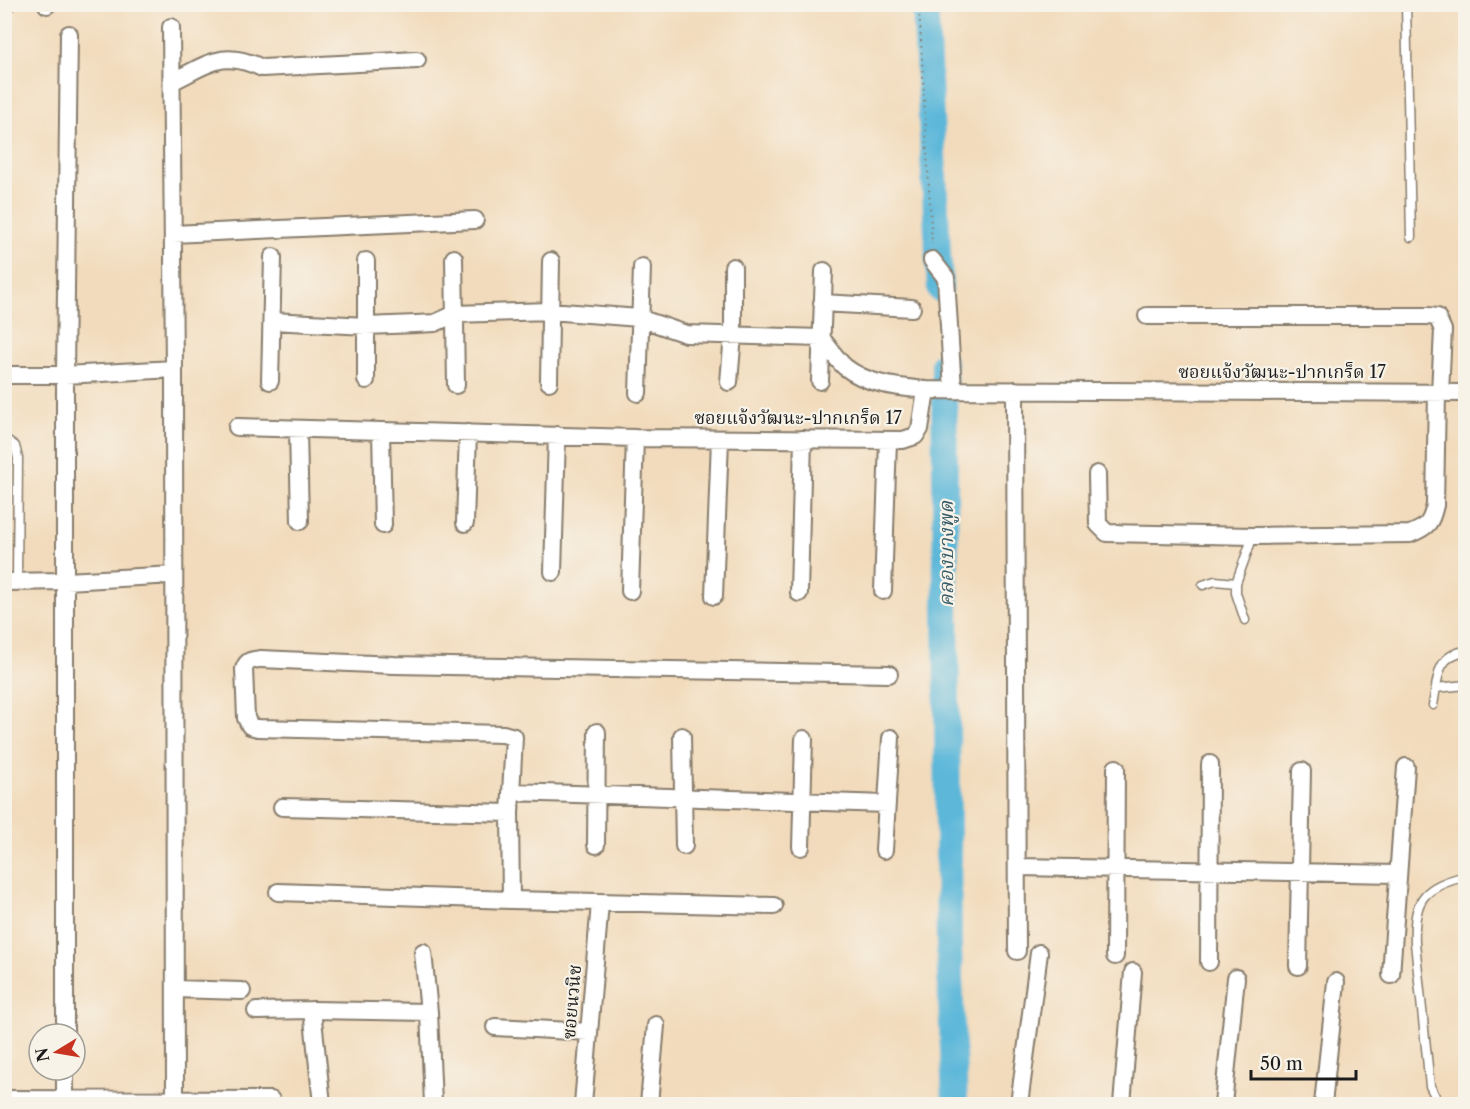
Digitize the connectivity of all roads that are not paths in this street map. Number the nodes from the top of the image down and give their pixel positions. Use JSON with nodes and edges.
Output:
{"nodes":[{"id":1,"x":1407,"y":4,"type":"edge"},
{"id":2,"x":171,"y":27,"type":"dead end"},
{"id":3,"x":69,"y":34,"type":"dead end"},
{"id":4,"x":417,"y":60,"type":"dead end"},
{"id":5,"x":172,"y":81,"type":"junction"},
{"id":6,"x":476,"y":220,"type":"dead end"},
{"id":7,"x":173,"y":234,"type":"junction"},
{"id":8,"x":1411,"y":237,"type":"dead end"},
{"id":9,"x":273,"y":257,"type":"dead end"},
{"id":10,"x":454,"y":258,"type":"dead end"},
{"id":11,"x":932,"y":260,"type":"road end"},
{"id":12,"x":366,"y":261,"type":"dead end"},
{"id":13,"x":550,"y":261,"type":"dead end"},
{"id":14,"x":642,"y":267,"type":"dead end"},
{"id":15,"x":733,"y":267,"type":"dead end"},
{"id":16,"x":824,"y":272,"type":"dead end"},
{"id":17,"x":822,"y":303,"type":"junction"},
{"id":18,"x":912,"y":308,"type":"dead end"},
{"id":19,"x":550,"y":311,"type":"junction"},
{"id":20,"x":455,"y":314,"type":"junction"},
{"id":21,"x":1147,"y":316,"type":"dead end"},
{"id":22,"x":639,"y":318,"type":"junction"},
{"id":23,"x":272,"y":321,"type":"junction"},
{"id":24,"x":366,"y":326,"type":"junction"},
{"id":25,"x":733,"y":335,"type":"junction"},
{"id":26,"x":821,"y":338,"type":"junction"},
{"id":27,"x":174,"y":369,"type":"junction"},
{"id":28,"x":4,"y":375,"type":"edge"},
{"id":29,"x":65,"y":375,"type":"junction"},
{"id":30,"x":366,"y":380,"type":"dead end"},
{"id":31,"x":270,"y":381,"type":"dead end"},
{"id":32,"x":820,"y":381,"type":"dead end"},
{"id":33,"x":549,"y":382,"type":"dead end"},
{"id":34,"x":729,"y":382,"type":"dead end"},
{"id":35,"x":456,"y":385,"type":"dead end"},
{"id":36,"x":942,"y":390,"type":"junction"},
{"id":37,"x":1015,"y":390,"type":"junction"},
{"id":38,"x":638,"y":393,"type":"dead end"},
{"id":39,"x":1439,"y":393,"type":"junction"},
{"id":40,"x":1466,"y":393,"type":"edge"},
{"id":41,"x":237,"y":427,"type":"dead end"},
{"id":42,"x":298,"y":429,"type":"junction"},
{"id":43,"x":381,"y":431,"type":"junction"},
{"id":44,"x":468,"y":433,"type":"junction"},
{"id":45,"x":557,"y":435,"type":"junction"},
{"id":46,"x":4,"y":438,"type":"edge"},
{"id":47,"x":635,"y":438,"type":"junction"},
{"id":48,"x":720,"y":439,"type":"junction"},
{"id":49,"x":803,"y":439,"type":"junction"},
{"id":50,"x":888,"y":440,"type":"junction"},
{"id":51,"x":1097,"y":474,"type":"dead end"},
{"id":52,"x":300,"y":521,"type":"dead end"},
{"id":53,"x":465,"y":523,"type":"dead end"},
{"id":54,"x":383,"y":525,"type":"dead end"},
{"id":55,"x":1253,"y":536,"type":"junction"},
{"id":56,"x":554,"y":572,"type":"dead end"},
{"id":57,"x":174,"y":575,"type":"junction"},
{"id":58,"x":66,"y":581,"type":"junction"},
{"id":59,"x":11,"y":582,"type":"edge"},
{"id":60,"x":1236,"y":583,"type":"junction"},
{"id":61,"x":1203,"y":585,"type":"dead end"},
{"id":62,"x":630,"y":591,"type":"dead end"},
{"id":63,"x":883,"y":591,"type":"dead end"},
{"id":64,"x":799,"y":593,"type":"dead end"},
{"id":65,"x":714,"y":596,"type":"dead end"},
{"id":66,"x":1245,"y":620,"type":"dead end"},
{"id":67,"x":1466,"y":651,"type":"edge"},
{"id":68,"x":889,"y":674,"type":"dead end"},
{"id":69,"x":1466,"y":685,"type":"edge"},
{"id":70,"x":1436,"y":688,"type":"junction"},
{"id":71,"x":1433,"y":705,"type":"dead end"},
{"id":72,"x":597,"y":732,"type":"dead end"},
{"id":73,"x":682,"y":736,"type":"dead end"},
{"id":74,"x":891,"y":738,"type":"dead end"},
{"id":75,"x":804,"y":740,"type":"dead end"},
{"id":76,"x":1210,"y":764,"type":"dead end"},
{"id":77,"x":1406,"y":767,"type":"dead end"},
{"id":78,"x":1116,"y":768,"type":"dead end"},
{"id":79,"x":1302,"y":771,"type":"dead end"},
{"id":80,"x":512,"y":792,"type":"junction"},
{"id":81,"x":597,"y":795,"type":"junction"},
{"id":82,"x":684,"y":797,"type":"junction"},
{"id":83,"x":802,"y":801,"type":"junction"},
{"id":84,"x":887,"y":804,"type":"junction"},
{"id":85,"x":282,"y":807,"type":"dead end"},
{"id":86,"x":510,"y":813,"type":"junction"},
{"id":87,"x":596,"y":845,"type":"dead end"},
{"id":88,"x":684,"y":846,"type":"dead end"},
{"id":89,"x":801,"y":847,"type":"dead end"},
{"id":90,"x":884,"y":850,"type":"dead end"},
{"id":91,"x":1018,"y":867,"type":"junction"},
{"id":92,"x":1115,"y":868,"type":"junction"},
{"id":93,"x":1209,"y":870,"type":"junction"},
{"id":94,"x":1301,"y":872,"type":"junction"},
{"id":95,"x":1397,"y":874,"type":"junction"},
{"id":96,"x":1466,"y":876,"type":"edge"},
{"id":97,"x":279,"y":892,"type":"dead end"},
{"id":98,"x":511,"y":900,"type":"junction"},
{"id":99,"x":600,"y":903,"type":"junction"},
{"id":100,"x":774,"y":906,"type":"dead end"},
{"id":101,"x":1017,"y":951,"type":"dead end"},
{"id":102,"x":423,"y":952,"type":"dead end"},
{"id":103,"x":1039,"y":952,"type":"dead end"},
{"id":104,"x":1115,"y":956,"type":"dead end"},
{"id":105,"x":1209,"y":962,"type":"dead end"},
{"id":106,"x":1298,"y":966,"type":"dead end"},
{"id":107,"x":1133,"y":972,"type":"dead end"},
{"id":108,"x":1391,"y":975,"type":"dead end"},
{"id":109,"x":1236,"y":978,"type":"dead end"},
{"id":110,"x":1336,"y":982,"type":"dead end"},
{"id":111,"x":175,"y":989,"type":"junction"},
{"id":112,"x":242,"y":991,"type":"dead end"},
{"id":113,"x":312,"y":1010,"type":"junction"},
{"id":114,"x":256,"y":1011,"type":"dead end"},
{"id":115,"x":429,"y":1012,"type":"junction"},
{"id":116,"x":65,"y":1022,"type":"edge"},
{"id":117,"x":656,"y":1025,"type":"dead end"},
{"id":118,"x":495,"y":1027,"type":"dead end"},
{"id":119,"x":589,"y":1032,"type":"junction"},
{"id":120,"x":65,"y":1082,"type":"edge"},
{"id":121,"x":4,"y":1099,"type":"edge"},
{"id":122,"x":271,"y":1100,"type":"dead end"},
{"id":123,"x":65,"y":1102,"type":"edge"},
{"id":124,"x":175,"y":1102,"type":"edge"},
{"id":125,"x":322,"y":1104,"type":"edge"},
{"id":126,"x":433,"y":1104,"type":"edge"},
{"id":127,"x":583,"y":1104,"type":"edge"},
{"id":128,"x":650,"y":1104,"type":"edge"},
{"id":129,"x":1019,"y":1104,"type":"edge"},
{"id":130,"x":1122,"y":1104,"type":"edge"},
{"id":131,"x":1222,"y":1104,"type":"edge"},
{"id":132,"x":1323,"y":1104,"type":"edge"},
{"id":133,"x":1439,"y":1104,"type":"edge"}],
"edges":[{"from":1,"to":8,"type":"lane"},
{"from":2,"to":5,"type":"street"},
{"from":3,"to":29,"type":"street"},
{"from":4,"to":5,"type":"street"},
{"from":5,"to":7,"type":"street"},
{"from":6,"to":7,"type":"street"},
{"from":7,"to":27,"type":"street"},
{"from":9,"to":23,"type":"street"},
{"from":10,"to":20,"type":"street"},
{"from":11,"to":36,"type":"street"},
{"from":12,"to":24,"type":"street"},
{"from":13,"to":19,"type":"street"},
{"from":14,"to":22,"type":"street"},
{"from":15,"to":25,"type":"street"},
{"from":16,"to":17,"type":"street"},
{"from":17,"to":18,"type":"street"},
{"from":17,"to":26,"type":"street"},
{"from":19,"to":20,"type":"street"},
{"from":19,"to":22,"type":"street"},
{"from":19,"to":33,"type":"street"},
{"from":20,"to":24,"type":"street"},
{"from":20,"to":35,"type":"street"},
{"from":21,"to":39,"type":"street"},
{"from":22,"to":25,"type":"street"},
{"from":22,"to":38,"type":"street"},
{"from":23,"to":24,"type":"street"},
{"from":23,"to":31,"type":"street"},
{"from":24,"to":30,"type":"street"},
{"from":25,"to":26,"type":"street"},
{"from":25,"to":34,"type":"street"},
{"from":26,"to":32,"type":"street"},
{"from":26,"to":36,"type":"street"},
{"from":27,"to":29,"type":"street"},
{"from":27,"to":57,"type":"street"},
{"from":28,"to":29,"type":"street"},
{"from":29,"to":58,"type":"street"},
{"from":36,"to":37,"type":"street","name":"ซอยแจ้งวัฒนะ-ปากเกร็ด 17"},
{"from":36,"to":50,"type":"street","name":"ซอยแจ้งวัฒนะ-ปากเกร็ด 17"},
{"from":37,"to":39,"type":"street","name":"ซอยแจ้งวัฒนะ-ปากเกร็ด 17"},
{"from":37,"to":91,"type":"street"},
{"from":39,"to":40,"type":"street","name":"ซอยแจ้งวัฒนะ-ปากเกร็ด 17"},
{"from":39,"to":55,"type":"street"},
{"from":41,"to":42,"type":"street","name":"ซอยแจ้งวัฒนะ-ปากเกร็ด 17"},
{"from":42,"to":43,"type":"street","name":"ซอยแจ้งวัฒนะ-ปากเกร็ด 17"},
{"from":42,"to":52,"type":"street"},
{"from":43,"to":44,"type":"street","name":"ซอยแจ้งวัฒนะ-ปากเกร็ด 17"},
{"from":43,"to":54,"type":"street"},
{"from":44,"to":45,"type":"street","name":"ซอยแจ้งวัฒนะ-ปากเกร็ด 17"},
{"from":44,"to":53,"type":"street"},
{"from":45,"to":47,"type":"street","name":"ซอยแจ้งวัฒนะ-ปากเกร็ด 17"},
{"from":45,"to":56,"type":"street"},
{"from":46,"to":59,"type":"lane"},
{"from":47,"to":48,"type":"street","name":"ซอยแจ้งวัฒนะ-ปากเกร็ด 17"},
{"from":47,"to":62,"type":"street"},
{"from":48,"to":49,"type":"street","name":"ซอยแจ้งวัฒนะ-ปากเกร็ด 17"},
{"from":48,"to":65,"type":"street"},
{"from":49,"to":50,"type":"street","name":"ซอยแจ้งวัฒนะ-ปากเกร็ด 17"},
{"from":49,"to":64,"type":"street"},
{"from":50,"to":63,"type":"street"},
{"from":51,"to":55,"type":"street"},
{"from":55,"to":60,"type":"lane"},
{"from":57,"to":58,"type":"street"},
{"from":57,"to":111,"type":"street"},
{"from":58,"to":59,"type":"street"},
{"from":58,"to":116,"type":"street"},
{"from":60,"to":61,"type":"lane"},
{"from":60,"to":66,"type":"lane"},
{"from":67,"to":70,"type":"lane"},
{"from":68,"to":80,"type":"street"},
{"from":69,"to":70,"type":"lane"},
{"from":70,"to":71,"type":"lane"},
{"from":72,"to":81,"type":"street"},
{"from":73,"to":82,"type":"street"},
{"from":74,"to":84,"type":"street"},
{"from":75,"to":83,"type":"street"},
{"from":76,"to":93,"type":"street"},
{"from":77,"to":95,"type":"street"},
{"from":78,"to":92,"type":"street"},
{"from":79,"to":94,"type":"street"},
{"from":80,"to":81,"type":"street"},
{"from":80,"to":86,"type":"street"},
{"from":81,"to":82,"type":"street"},
{"from":81,"to":87,"type":"street"},
{"from":82,"to":83,"type":"street"},
{"from":82,"to":88,"type":"street"},
{"from":83,"to":84,"type":"street"},
{"from":83,"to":89,"type":"street"},
{"from":84,"to":90,"type":"street"},
{"from":85,"to":86,"type":"street"},
{"from":86,"to":98,"type":"street"},
{"from":91,"to":92,"type":"street"},
{"from":91,"to":101,"type":"street"},
{"from":92,"to":93,"type":"street"},
{"from":92,"to":104,"type":"street"},
{"from":93,"to":94,"type":"street"},
{"from":93,"to":105,"type":"street"},
{"from":94,"to":95,"type":"street"},
{"from":94,"to":106,"type":"street"},
{"from":95,"to":108,"type":"street"},
{"from":96,"to":133,"type":"lane"},
{"from":97,"to":98,"type":"street"},
{"from":98,"to":99,"type":"street"},
{"from":99,"to":100,"type":"street"},
{"from":99,"to":119,"type":"street","name":"ซอยนวนิช"},
{"from":102,"to":115,"type":"street"},
{"from":103,"to":129,"type":"street"},
{"from":107,"to":130,"type":"street"},
{"from":109,"to":131,"type":"street"},
{"from":110,"to":132,"type":"street"},
{"from":111,"to":112,"type":"street"},
{"from":111,"to":124,"type":"street"},
{"from":113,"to":114,"type":"street"},
{"from":113,"to":115,"type":"street"},
{"from":113,"to":125,"type":"street"},
{"from":115,"to":126,"type":"street"},
{"from":117,"to":128,"type":"street"},
{"from":118,"to":119,"type":"street"},
{"from":119,"to":127,"type":"street","name":"ซอยนวนิช"},
{"from":120,"to":123,"type":"street"},
{"from":121,"to":123,"type":"street"},
{"from":122,"to":124,"type":"street"},
{"from":123,"to":124,"type":"street"}]}
